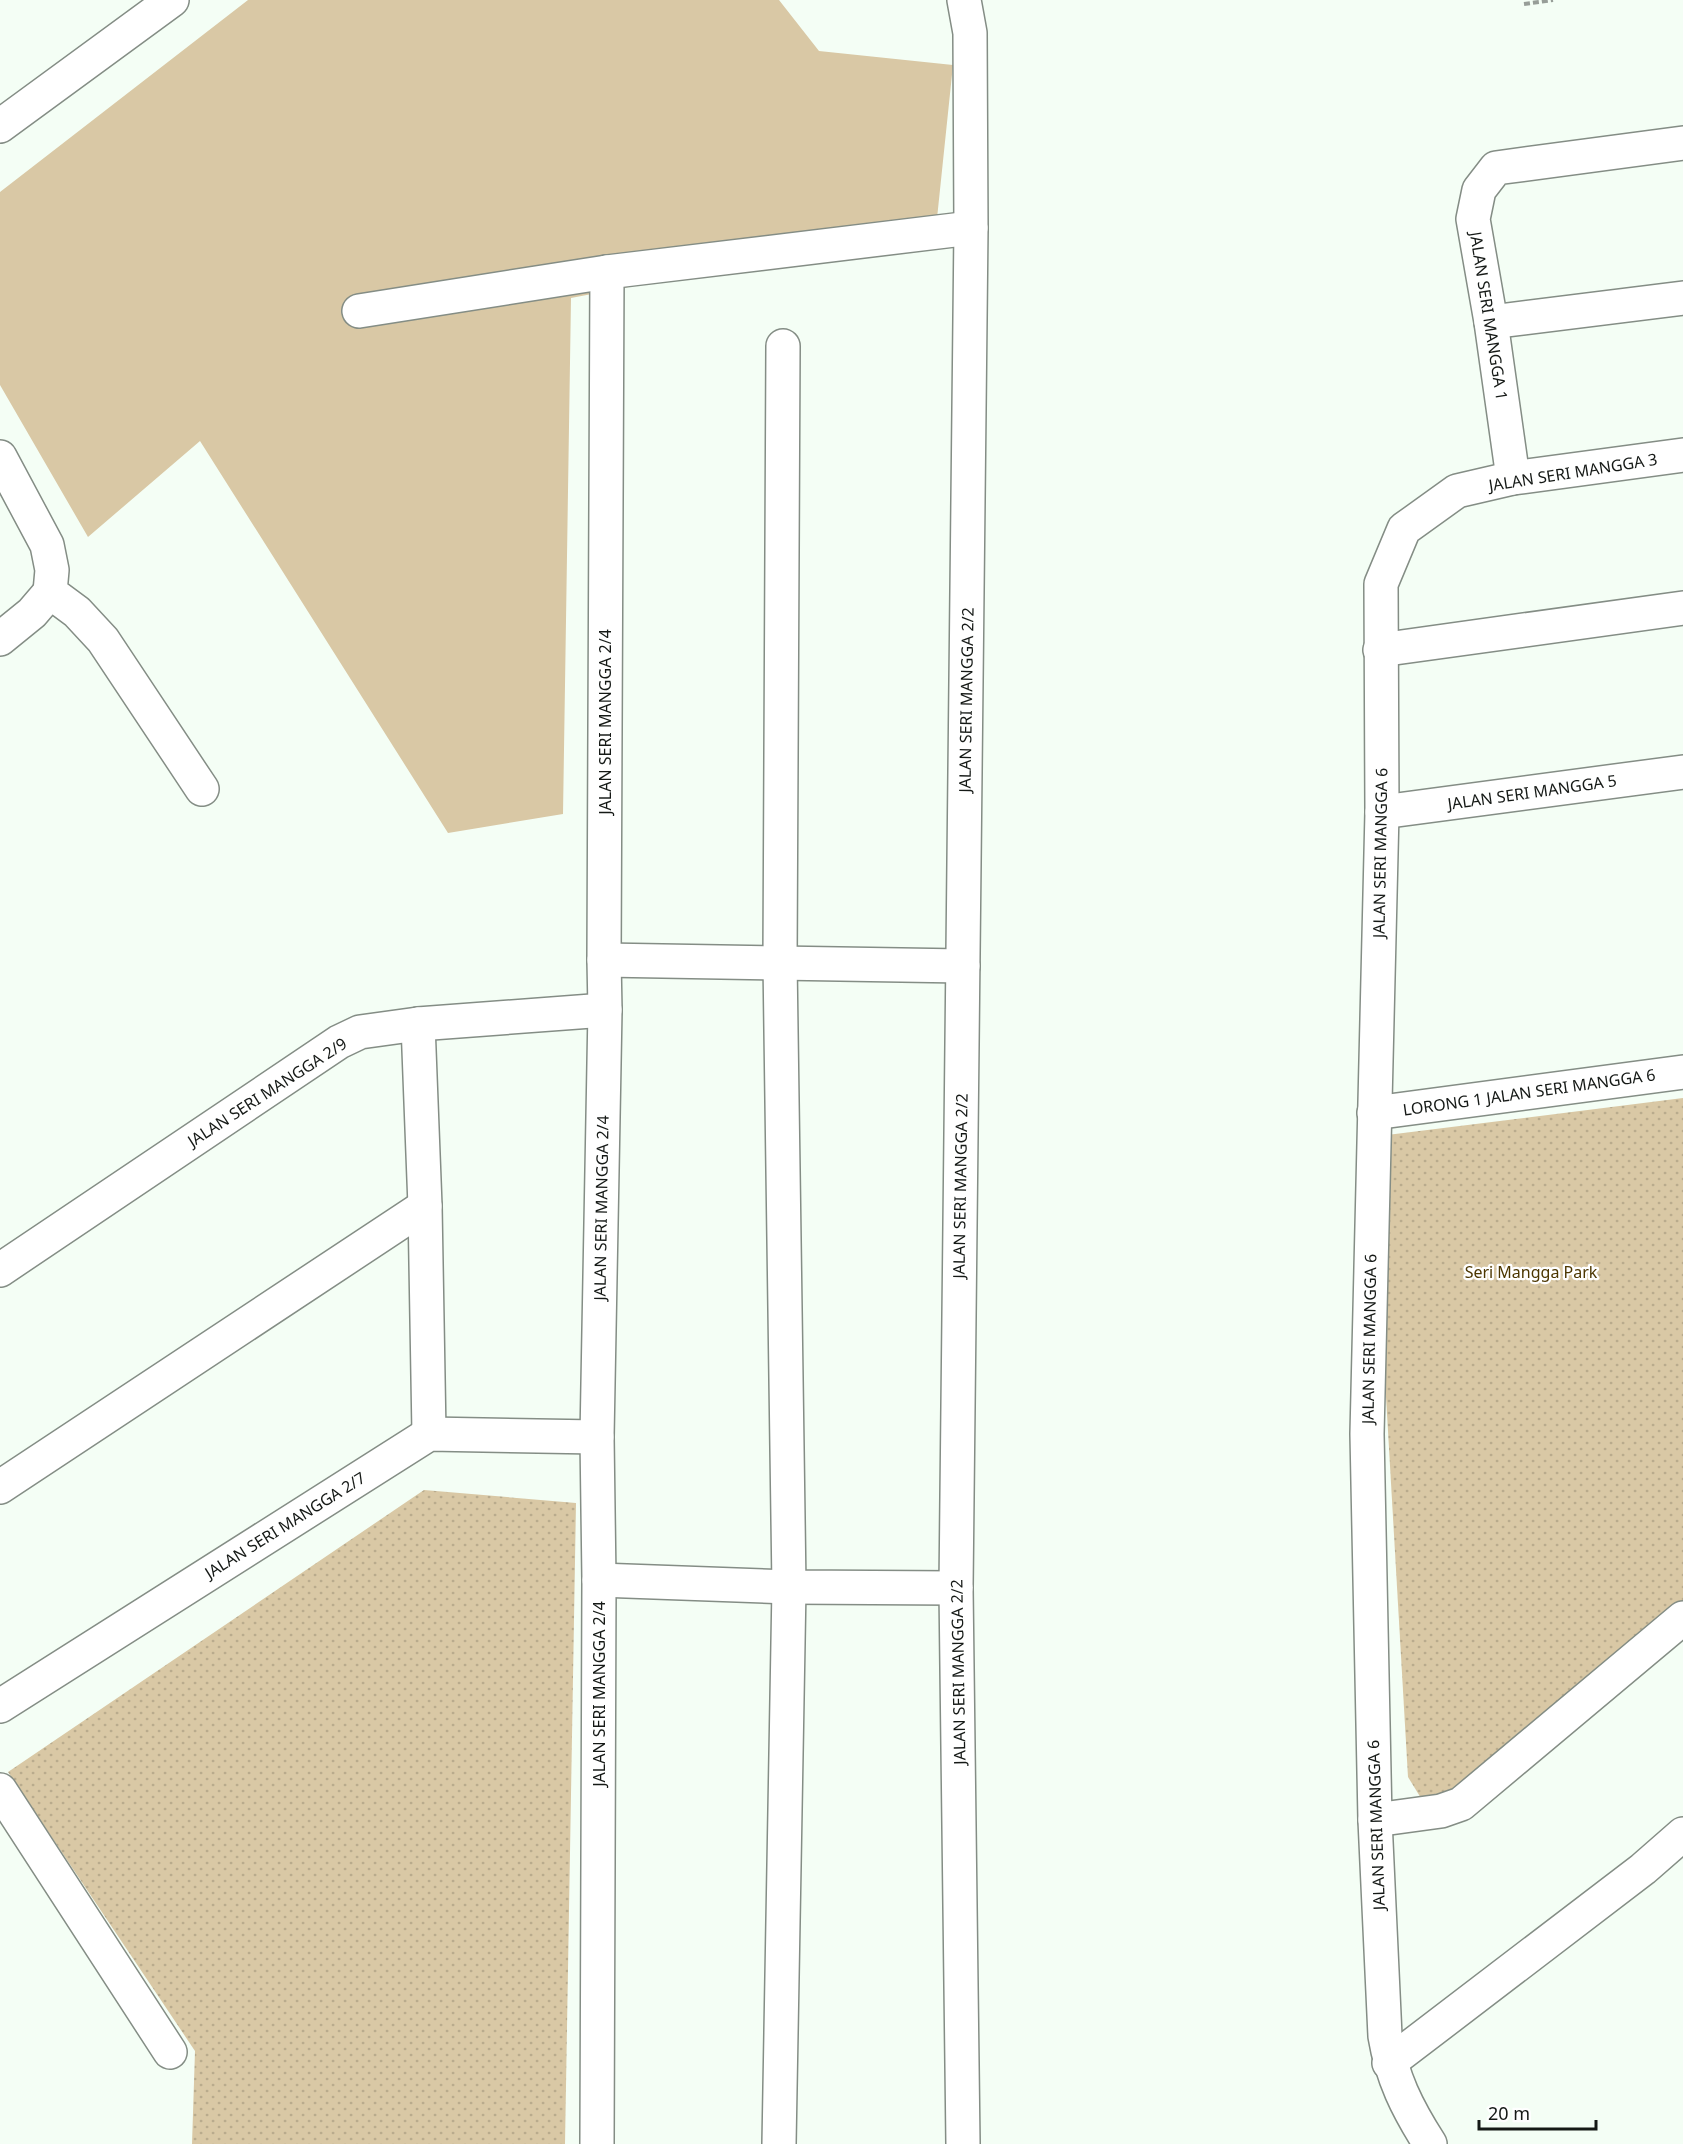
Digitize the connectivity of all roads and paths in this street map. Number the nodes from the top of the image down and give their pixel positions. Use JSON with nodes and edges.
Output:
{"nodes":[{"id":1,"x":964,"y":0,"type":"edge"},
{"id":2,"x":1553,"y":0,"type":"edge"},
{"id":3,"x":165,"y":2,"type":"edge"},
{"id":4,"x":1524,"y":4,"type":"dead end"},
{"id":5,"x":4,"y":114,"type":"edge"},
{"id":6,"x":1683,"y":143,"type":"edge"},
{"id":7,"x":971,"y":228,"type":"junction"},
{"id":8,"x":607,"y":272,"type":"junction"},
{"id":9,"x":1683,"y":298,"type":"edge"},
{"id":10,"x":359,"y":311,"type":"dead end"},
{"id":11,"x":1491,"y":322,"type":"junction"},
{"id":12,"x":783,"y":346,"type":"dead end"},
{"id":13,"x":1683,"y":455,"type":"edge"},
{"id":14,"x":0,"y":457,"type":"edge"},
{"id":15,"x":1513,"y":478,"type":"junction"},
{"id":16,"x":1404,"y":528,"type":"joint"},
{"id":17,"x":50,"y":592,"type":"junction"},
{"id":18,"x":1683,"y":608,"type":"edge"},
{"id":19,"x":0,"y":639,"type":"edge"},
{"id":20,"x":1380,"y":650,"type":"junction"},
{"id":21,"x":1683,"y":772,"type":"edge"},
{"id":22,"x":202,"y":789,"type":"dead end"},
{"id":23,"x":1382,"y":812,"type":"junction"},
{"id":24,"x":604,"y":960,"type":"junction"},
{"id":25,"x":780,"y":962,"type":"junction"},
{"id":26,"x":963,"y":966,"type":"junction"},
{"id":27,"x":605,"y":1010,"type":"junction"},
{"id":28,"x":418,"y":1024,"type":"junction"},
{"id":29,"x":1683,"y":1072,"type":"edge"},
{"id":30,"x":1374,"y":1113,"type":"junction"},
{"id":31,"x":424,"y":1206,"type":"junction"},
{"id":32,"x":0,"y":1270,"type":"edge"},
{"id":33,"x":429,"y":1434,"type":"junction"},
{"id":34,"x":597,"y":1437,"type":"junction"},
{"id":35,"x":0,"y":1488,"type":"edge"},
{"id":36,"x":599,"y":1580,"type":"junction"},
{"id":37,"x":789,"y":1587,"type":"junction"},
{"id":38,"x":956,"y":1588,"type":"junction"},
{"id":39,"x":1683,"y":1618,"type":"edge"},
{"id":40,"x":0,"y":1706,"type":"edge"},
{"id":41,"x":0,"y":1790,"type":"edge"},
{"id":42,"x":1375,"y":1820,"type":"junction"},
{"id":43,"x":1683,"y":1834,"type":"edge"},
{"id":44,"x":170,"y":2052,"type":"dead end"},
{"id":45,"x":1389,"y":2063,"type":"junction"},
{"id":46,"x":597,"y":2144,"type":"edge"},
{"id":47,"x":779,"y":2144,"type":"edge"},
{"id":48,"x":963,"y":2144,"type":"edge"},
{"id":49,"x":1430,"y":2144,"type":"edge"}],
"edges":[{"from":1,"to":7,"type":"street","name":"JALAN SERI MANGGA 2/2"},
{"from":2,"to":4,"type":"path"},
{"from":3,"to":5,"type":"street"},
{"from":6,"to":11,"type":"street","name":"JALAN SERI MANGGA 1"},
{"from":7,"to":8,"type":"street"},
{"from":7,"to":26,"type":"street","name":"JALAN SERI MANGGA 2/2"},
{"from":8,"to":10,"type":"street"},
{"from":8,"to":24,"type":"street","name":"JALAN SERI MANGGA 2/4"},
{"from":9,"to":11,"type":"street"},
{"from":11,"to":15,"type":"street","name":"JALAN SERI MANGGA 1"},
{"from":12,"to":25,"type":"street"},
{"from":13,"to":15,"type":"street","name":"JALAN SERI MANGGA 3"},
{"from":14,"to":17,"type":"street"},
{"from":15,"to":16,"type":"street","name":"JALAN SERI MANGGA 3"},
{"from":16,"to":20,"type":"street","name":"JALAN SERI MANGGA 6"},
{"from":17,"to":19,"type":"street"},
{"from":17,"to":22,"type":"street"},
{"from":18,"to":20,"type":"street"},
{"from":20,"to":23,"type":"street","name":"JALAN SERI MANGGA 6"},
{"from":21,"to":23,"type":"street","name":"JALAN SERI MANGGA 5"},
{"from":23,"to":30,"type":"street","name":"JALAN SERI MANGGA 6"},
{"from":24,"to":25,"type":"street"},
{"from":24,"to":27,"type":"street","name":"JALAN SERI MANGGA 2/4"},
{"from":25,"to":26,"type":"street"},
{"from":25,"to":37,"type":"street"},
{"from":26,"to":38,"type":"street","name":"JALAN SERI MANGGA 2/2"},
{"from":27,"to":28,"type":"street","name":"JALAN SERI MANGGA 2/9"},
{"from":27,"to":34,"type":"street","name":"JALAN SERI MANGGA 2/4"},
{"from":28,"to":31,"type":"street"},
{"from":28,"to":32,"type":"street","name":"JALAN SERI MANGGA 2/9"},
{"from":29,"to":30,"type":"street","name":"LORONG 1 JALAN SERI MANGGA 6"},
{"from":30,"to":42,"type":"street","name":"JALAN SERI MANGGA 6"},
{"from":31,"to":33,"type":"street"},
{"from":31,"to":35,"type":"street"},
{"from":33,"to":34,"type":"street"},
{"from":33,"to":40,"type":"street","name":"JALAN SERI MANGGA 2/7"},
{"from":34,"to":36,"type":"street","name":"JALAN SERI MANGGA 2/4"},
{"from":36,"to":37,"type":"street"},
{"from":36,"to":46,"type":"street","name":"JALAN SERI MANGGA 2/4"},
{"from":37,"to":38,"type":"street"},
{"from":37,"to":47,"type":"street"},
{"from":38,"to":48,"type":"street","name":"JALAN SERI MANGGA 2/2"},
{"from":39,"to":42,"type":"street"},
{"from":41,"to":44,"type":"street"},
{"from":42,"to":45,"type":"street","name":"JALAN SERI MANGGA 6"},
{"from":43,"to":45,"type":"street"},
{"from":45,"to":49,"type":"street","name":"JALAN SERI MANGGA 6"}]}
